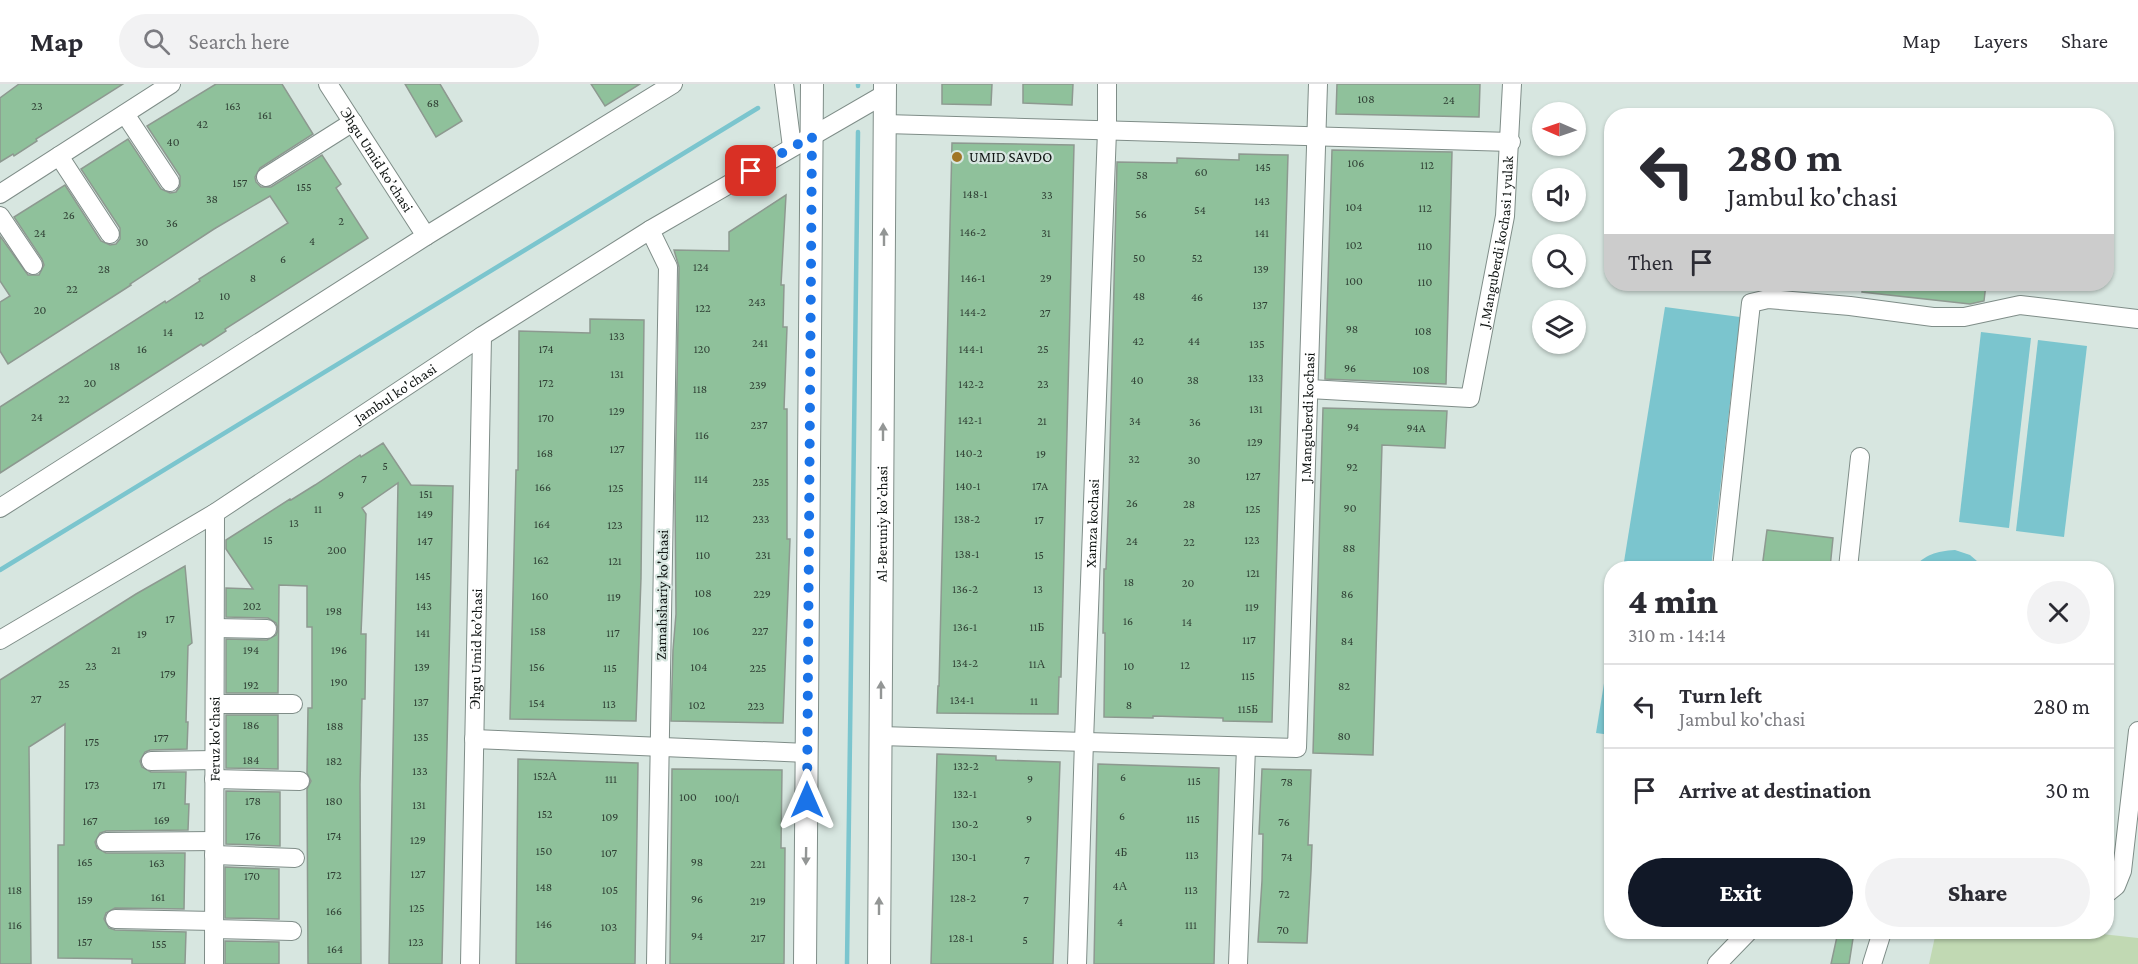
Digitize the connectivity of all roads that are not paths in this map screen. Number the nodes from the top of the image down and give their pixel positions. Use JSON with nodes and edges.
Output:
{"nodes":[{"id":1,"x":171,"y":84,"type":"edge"},
{"id":2,"x":328,"y":84,"type":"edge"},
{"id":3,"x":673,"y":84,"type":"edge"},
{"id":4,"x":784,"y":84,"type":"edge"},
{"id":5,"x":812,"y":84,"type":"edge"},
{"id":6,"x":1107,"y":84,"type":"edge"},
{"id":7,"x":1318,"y":84,"type":"edge"},
{"id":8,"x":1512,"y":84,"type":"edge"},
{"id":9,"x":886,"y":87,"type":"edge"},
{"id":10,"x":125,"y":114,"type":"junction"},
{"id":11,"x":352,"y":122,"type":"junction"},
{"id":12,"x":885,"y":124,"type":"junction"},
{"id":13,"x":1107,"y":131,"type":"junction"},
{"id":14,"x":812,"y":136,"type":"junction"},
{"id":15,"x":1317,"y":138,"type":"junction"},
{"id":16,"x":1510,"y":142,"type":"junction"},
{"id":17,"x":792,"y":147,"type":"junction"},
{"id":18,"x":59,"y":156,"type":"junction"},
{"id":19,"x":266,"y":177,"type":"dead end"},
{"id":20,"x":170,"y":182,"type":"dead end"},
{"id":21,"x":0,"y":194,"type":"edge"},
{"id":22,"x":0,"y":216,"type":"edge"},
{"id":23,"x":650,"y":231,"type":"junction"},
{"id":24,"x":110,"y":234,"type":"dead end"},
{"id":25,"x":426,"y":236,"type":"junction"},
{"id":26,"x":33,"y":265,"type":"dead end"},
{"id":27,"x":2138,"y":319,"type":"edge"},
{"id":28,"x":482,"y":336,"type":"junction"},
{"id":29,"x":1309,"y":389,"type":"junction"},
{"id":30,"x":1860,"y":458,"type":"dead end"},
{"id":31,"x":0,"y":508,"type":"edge"},
{"id":32,"x":215,"y":513,"type":"junction"},
{"id":33,"x":1723,"y":561,"type":"edge"},
{"id":34,"x":1849,"y":561,"type":"edge"},
{"id":35,"x":215,"y":628,"type":"junction"},
{"id":36,"x":267,"y":629,"type":"dead end"},
{"id":37,"x":0,"y":640,"type":"edge"},
{"id":38,"x":215,"y":704,"type":"junction"},
{"id":39,"x":294,"y":704,"type":"dead end"},
{"id":40,"x":2138,"y":731,"type":"edge"},
{"id":41,"x":880,"y":736,"type":"junction"},
{"id":42,"x":474,"y":739,"type":"junction"},
{"id":43,"x":1084,"y":741,"type":"junction"},
{"id":44,"x":660,"y":747,"type":"junction"},
{"id":45,"x":1246,"y":747,"type":"junction"},
{"id":46,"x":807,"y":753,"type":"junction"},
{"id":47,"x":214,"y":760,"type":"junction"},
{"id":48,"x":151,"y":761,"type":"dead end"},
{"id":49,"x":214,"y":779,"type":"junction"},
{"id":50,"x":300,"y":781,"type":"dead end"},
{"id":51,"x":106,"y":842,"type":"dead end"},
{"id":52,"x":214,"y":848,"type":"junction"},
{"id":53,"x":295,"y":858,"type":"dead end"},
{"id":54,"x":2114,"y":888,"type":"edge"},
{"id":55,"x":116,"y":919,"type":"dead end"},
{"id":56,"x":214,"y":925,"type":"junction"},
{"id":57,"x":292,"y":931,"type":"dead end"},
{"id":58,"x":1741,"y":939,"type":"edge"},
{"id":59,"x":1880,"y":939,"type":"edge"},
{"id":60,"x":214,"y":964,"type":"edge"},
{"id":61,"x":470,"y":964,"type":"edge"},
{"id":62,"x":656,"y":964,"type":"edge"},
{"id":63,"x":805,"y":964,"type":"edge"},
{"id":64,"x":879,"y":964,"type":"edge"},
{"id":65,"x":1077,"y":964,"type":"edge"},
{"id":66,"x":1238,"y":964,"type":"edge"},
{"id":67,"x":1717,"y":964,"type":"edge"},
{"id":68,"x":1872,"y":964,"type":"edge"}],
"edges":[{"from":1,"to":10,"type":"street"},
{"from":2,"to":11,"type":"street","name":"Эhgu Umid ko’chasi"},
{"from":3,"to":25,"type":"street"},
{"from":4,"to":17,"type":"street"},
{"from":5,"to":14,"type":"main road"},
{"from":6,"to":13,"type":"street","name":"Xamza kochasi"},
{"from":7,"to":15,"type":"street","name":"J.Manguberdi kochasi"},
{"from":8,"to":16,"type":"street","name":"J.Manguberdi kochasi 1 yulak"},
{"from":9,"to":12,"type":"main road","name":"Al-Beruniy ko’chasi"},
{"from":9,"to":14,"type":"street","name":"Jambul ko'chasi"},
{"from":10,"to":18,"type":"street"},
{"from":10,"to":20,"type":"street"},
{"from":11,"to":19,"type":"street"},
{"from":11,"to":25,"type":"street","name":"Эhgu Umid ko’chasi"},
{"from":12,"to":13,"type":"street"},
{"from":41,"to":12,"type":"main road","name":"Al-Beruniy ko’chasi","one_way":true},
{"from":13,"to":15,"type":"street"},
{"from":13,"to":43,"type":"street","name":"Xamza kochasi"},
{"from":14,"to":17,"type":"street","name":"Jambul ko'chasi"},
{"from":14,"to":46,"type":"main road"},
{"from":15,"to":16,"type":"street"},
{"from":15,"to":29,"type":"street","name":"J.Manguberdi kochasi"},
{"from":16,"to":29,"type":"street","name":"J.Manguberdi kochasi 1 yulak"},
{"from":17,"to":23,"type":"street","name":"Jambul ko'chasi"},
{"from":18,"to":21,"type":"street"},
{"from":18,"to":24,"type":"street"},
{"from":22,"to":26,"type":"street"},
{"from":23,"to":28,"type":"street","name":"Jambul ko'chasi"},
{"from":23,"to":44,"type":"street","name":"Zamahshariy ko'chasi"},
{"from":25,"to":31,"type":"street"},
{"from":27,"to":33,"type":"street"},
{"from":28,"to":32,"type":"street","name":"Jambul ko'chasi"},
{"from":28,"to":42,"type":"street","name":"Эhgu Umid ko’chasi"},
{"from":29,"to":45,"type":"street","name":"J.Manguberdi kochasi"},
{"from":30,"to":34,"type":"street"},
{"from":32,"to":35,"type":"street","name":"Feruz ko'chasi"},
{"from":32,"to":37,"type":"street","name":"Jambul ko'chasi"},
{"from":35,"to":36,"type":"street"},
{"from":35,"to":38,"type":"street","name":"Feruz ko'chasi"},
{"from":38,"to":39,"type":"street"},
{"from":38,"to":47,"type":"street","name":"Feruz ko'chasi"},
{"from":40,"to":54,"type":"street"},
{"from":41,"to":43,"type":"street"},
{"from":64,"to":41,"type":"main road","name":"Al-Beruniy ko’chasi","one_way":true},
{"from":42,"to":44,"type":"street"},
{"from":42,"to":61,"type":"street","name":"Эhgu Umid ko’chasi"},
{"from":43,"to":45,"type":"street"},
{"from":43,"to":65,"type":"street","name":"Xamza kochasi"},
{"from":44,"to":46,"type":"street"},
{"from":44,"to":62,"type":"street","name":"Zamahshariy ko'chasi"},
{"from":45,"to":66,"type":"street"},
{"from":46,"to":63,"type":"main road","one_way":true},
{"from":47,"to":48,"type":"street"},
{"from":47,"to":49,"type":"street","name":"Feruz ko'chasi"},
{"from":49,"to":50,"type":"street"},
{"from":49,"to":52,"type":"street","name":"Feruz ko'chasi"},
{"from":51,"to":52,"type":"street"},
{"from":52,"to":53,"type":"street"},
{"from":52,"to":56,"type":"street","name":"Feruz ko'chasi"},
{"from":55,"to":56,"type":"street"},
{"from":56,"to":57,"type":"street"},
{"from":56,"to":60,"type":"street","name":"Feruz ko'chasi"},
{"from":58,"to":67,"type":"street"},
{"from":59,"to":68,"type":"street"}]}
